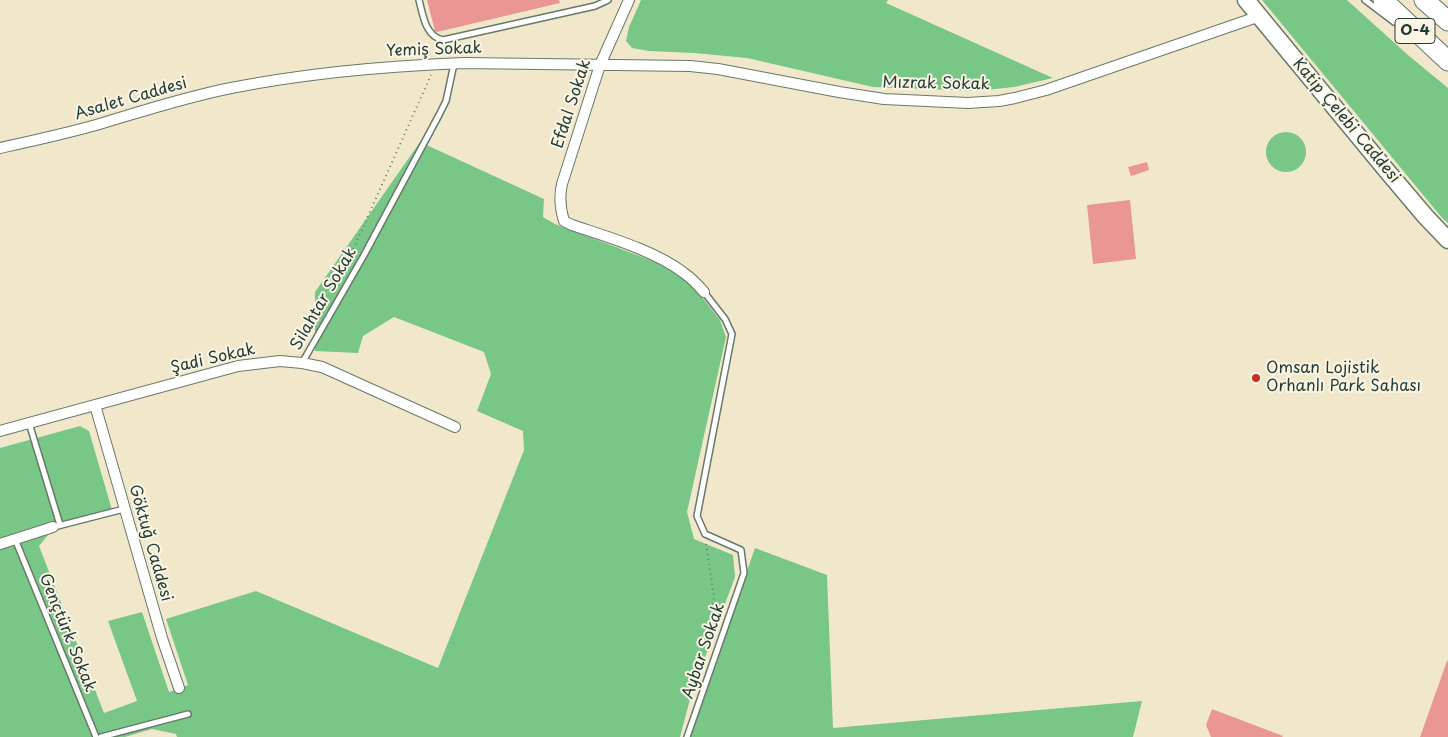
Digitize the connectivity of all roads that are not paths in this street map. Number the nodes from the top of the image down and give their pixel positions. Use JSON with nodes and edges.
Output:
{"nodes":[{"id":1,"x":419,"y":0,"type":"edge"},
{"id":2,"x":608,"y":0,"type":"edge"},
{"id":3,"x":628,"y":0,"type":"edge"},
{"id":4,"x":1246,"y":0,"type":"edge"},
{"id":5,"x":1365,"y":0,"type":"edge"},
{"id":6,"x":1382,"y":0,"type":"edge"},
{"id":7,"x":1424,"y":0,"type":"edge"},
{"id":8,"x":1260,"y":16,"type":"junction"},
{"id":9,"x":1448,"y":21,"type":"edge"},
{"id":10,"x":1395,"y":23,"type":"dead end"},
{"id":11,"x":1410,"y":35,"type":"dead end"},
{"id":12,"x":1448,"y":62,"type":"edge"},
{"id":13,"x":454,"y":64,"type":"junction"},
{"id":14,"x":600,"y":65,"type":"junction"},
{"id":15,"x":270,"y":81,"type":"joint"},
{"id":16,"x":0,"y":148,"type":"edge"},
{"id":17,"x":1448,"y":240,"type":"edge"},
{"id":18,"x":704,"y":292,"type":"joint"},
{"id":19,"x":302,"y":363,"type":"junction"},
{"id":20,"x":94,"y":405,"type":"junction"},
{"id":21,"x":29,"y":423,"type":"junction"},
{"id":22,"x":455,"y":427,"type":"dead end"},
{"id":23,"x":0,"y":431,"type":"edge"},
{"id":24,"x":124,"y":509,"type":"junction"},
{"id":25,"x":56,"y":526,"type":"junction"},
{"id":26,"x":15,"y":539,"type":"junction"},
{"id":27,"x":0,"y":544,"type":"edge"},
{"id":28,"x":179,"y":688,"type":"dead end"},
{"id":29,"x":188,"y":714,"type":"dead end"},
{"id":30,"x":96,"y":737,"type":"edge"},
{"id":31,"x":101,"y":737,"type":"edge"},
{"id":32,"x":687,"y":737,"type":"edge"}],
"edges":[{"from":1,"to":2,"type":"lane"},
{"from":3,"to":14,"type":"street","name":"Efdal Sokak"},
{"from":4,"to":8,"type":"main road","name":"Katip Çelebi Caddesi"},
{"from":5,"to":10,"type":"lane"},
{"from":6,"to":12,"type":"highway","number":"O-4"},
{"from":7,"to":9,"type":"highway","number":"O-4"},
{"from":8,"to":14,"type":"street","name":"Mızrak Sokak"},
{"from":8,"to":17,"type":"main road","name":"Katip Çelebi Caddesi"},
{"from":11,"to":12,"type":"lane"},
{"from":13,"to":14,"type":"street","name":"Yemiş Sokak"},
{"from":13,"to":15,"type":"street","name":"Yemiş Sokak"},
{"from":13,"to":19,"type":"lane","name":"Silahtar Sokak"},
{"from":14,"to":18,"type":"street","name":"Efdal Sokak"},
{"from":15,"to":16,"type":"street","name":"Asalet Caddesi"},
{"from":18,"to":32,"type":"lane","name":"Aybar Sokak"},
{"from":19,"to":20,"type":"street","name":"Şadi Sokak"},
{"from":19,"to":22,"type":"street","name":"Şadi Sokak"},
{"from":20,"to":21,"type":"street","name":"Şadi Sokak"},
{"from":20,"to":24,"type":"street","name":"Göktuğ Caddesi"},
{"from":21,"to":23,"type":"street","name":"Şadi Sokak"},
{"from":21,"to":25,"type":"lane"},
{"from":24,"to":25,"type":"lane"},
{"from":24,"to":28,"type":"street","name":"Göktuğ Caddesi"},
{"from":25,"to":26,"type":"street"},
{"from":26,"to":27,"type":"street"},
{"from":26,"to":30,"type":"lane","name":"Gençtürk Sokak"},
{"from":29,"to":31,"type":"lane"}]}
